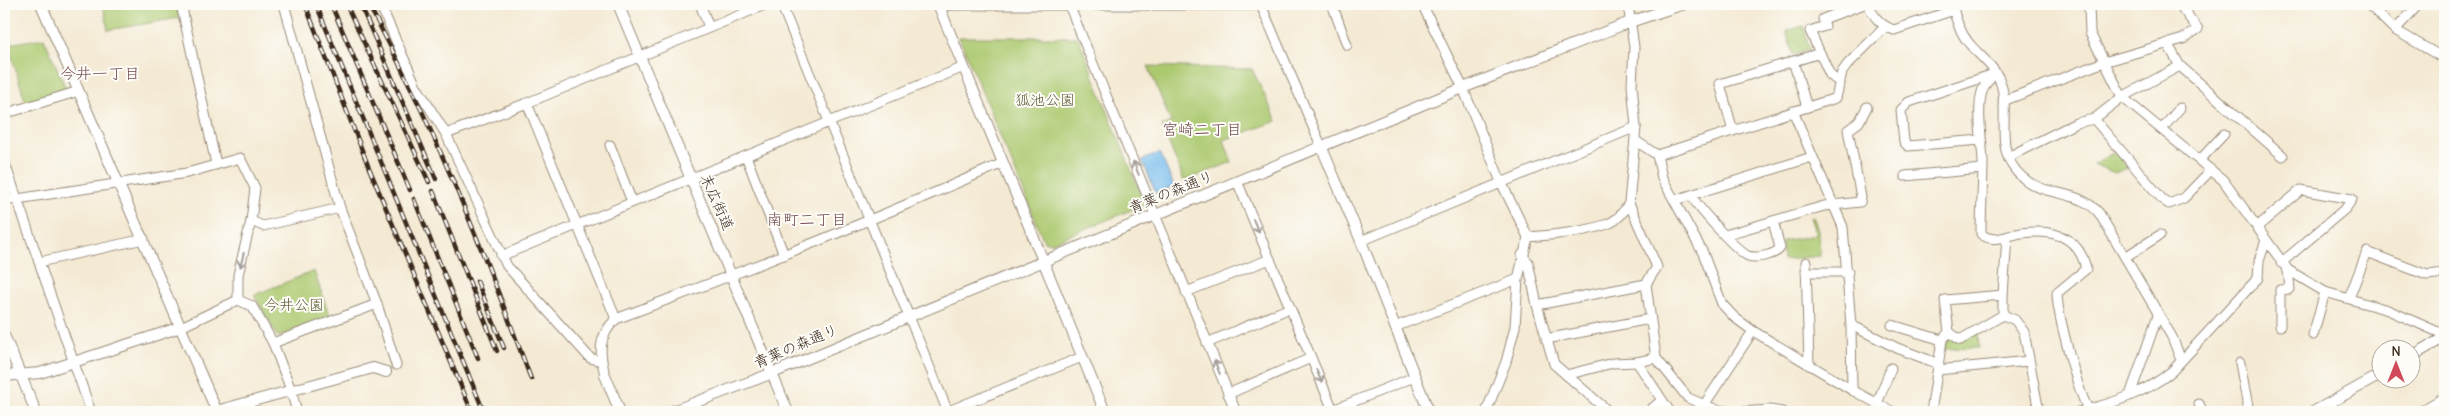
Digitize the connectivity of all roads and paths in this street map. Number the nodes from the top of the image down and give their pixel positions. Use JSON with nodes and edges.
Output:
{"nodes":[{"id":1,"x":41,"y":4,"type":"edge"},
{"id":2,"x":181,"y":4,"type":"edge"},
{"id":3,"x":284,"y":4,"type":"edge"},
{"id":4,"x":380,"y":4,"type":"edge"},
{"id":5,"x":618,"y":4,"type":"edge"},
{"id":6,"x":700,"y":4,"type":"edge"},
{"id":7,"x":767,"y":4,"type":"edge"},
{"id":8,"x":781,"y":4,"type":"edge"},
{"id":9,"x":983,"y":4,"type":"edge"},
{"id":10,"x":1332,"y":4,"type":"edge"},
{"id":11,"x":1422,"y":4,"type":"edge"},
{"id":12,"x":1628,"y":4,"type":"edge"},
{"id":13,"x":1684,"y":4,"type":"edge"},
{"id":14,"x":1864,"y":4,"type":"edge"},
{"id":15,"x":1868,"y":4,"type":"edge"},
{"id":16,"x":2089,"y":4,"type":"edge"},
{"id":17,"x":2179,"y":4,"type":"edge"},
{"id":18,"x":2368,"y":4,"type":"edge"},
{"id":19,"x":2419,"y":4,"type":"edge"},
{"id":20,"x":1125,"y":5,"type":"edge"},
{"id":21,"x":1171,"y":5,"type":"edge"},
{"id":22,"x":1263,"y":5,"type":"edge"},
{"id":23,"x":939,"y":6,"type":"edge"},
{"id":24,"x":1069,"y":6,"type":"junction"},
{"id":25,"x":1953,"y":7,"type":"edge"},
{"id":26,"x":1630,"y":22,"type":"junction"},
{"id":27,"x":1885,"y":26,"type":"junction"},
{"id":28,"x":709,"y":27,"type":"junction"},
{"id":29,"x":2395,"y":30,"type":"junction"},
{"id":30,"x":2167,"y":43,"type":"junction"},
{"id":31,"x":1348,"y":45,"type":"dead end"},
{"id":32,"x":1820,"y":53,"type":"junction"},
{"id":33,"x":640,"y":56,"type":"junction"},
{"id":34,"x":2445,"y":59,"type":"edge"},
{"id":35,"x":1793,"y":61,"type":"junction"},
{"id":36,"x":2104,"y":62,"type":"junction"},
{"id":37,"x":2180,"y":66,"type":"junction"},
{"id":38,"x":964,"y":67,"type":"junction"},
{"id":39,"x":1995,"y":74,"type":"junction"},
{"id":40,"x":1840,"y":83,"type":"junction"},
{"id":41,"x":1463,"y":88,"type":"junction"},
{"id":42,"x":79,"y":91,"type":"junction"},
{"id":43,"x":2122,"y":97,"type":"junction"},
{"id":44,"x":2004,"y":100,"type":"junction"},
{"id":45,"x":527,"y":104,"type":"junction"},
{"id":46,"x":1808,"y":107,"type":"junction"},
{"id":47,"x":1867,"y":107,"type":"dead end"},
{"id":48,"x":2180,"y":108,"type":"dead end"},
{"id":49,"x":1794,"y":111,"type":"junction"},
{"id":50,"x":4,"y":114,"type":"edge"},
{"id":51,"x":2094,"y":119,"type":"junction"},
{"id":52,"x":829,"y":121,"type":"junction"},
{"id":53,"x":1636,"y":127,"type":"junction"},
{"id":54,"x":2162,"y":129,"type":"junction"},
{"id":55,"x":1733,"y":131,"type":"junction"},
{"id":56,"x":446,"y":134,"type":"junction"},
{"id":57,"x":2224,"y":134,"type":"dead end"},
{"id":58,"x":1981,"y":140,"type":"junction"},
{"id":59,"x":1636,"y":141,"type":"junction"},
{"id":60,"x":610,"y":145,"type":"dead end"},
{"id":61,"x":1322,"y":148,"type":"junction"},
{"id":62,"x":1657,"y":155,"type":"junction"},
{"id":63,"x":746,"y":156,"type":"junction"},
{"id":64,"x":2283,"y":156,"type":"dead end"},
{"id":65,"x":1812,"y":157,"type":"junction"},
{"id":66,"x":2008,"y":157,"type":"junction"},
{"id":67,"x":2200,"y":160,"type":"junction"},
{"id":68,"x":4,"y":161,"type":"edge"},
{"id":69,"x":1003,"y":162,"type":"junction"},
{"id":70,"x":216,"y":164,"type":"junction"},
{"id":71,"x":1982,"y":169,"type":"junction"},
{"id":72,"x":2211,"y":170,"type":"junction"},
{"id":73,"x":1905,"y":176,"type":"dead end"},
{"id":74,"x":690,"y":178,"type":"junction"},
{"id":75,"x":1237,"y":181,"type":"junction"},
{"id":76,"x":1501,"y":182,"type":"junction"},
{"id":77,"x":120,"y":184,"type":"junction"},
{"id":78,"x":1692,"y":196,"type":"junction"},
{"id":79,"x":17,"y":199,"type":"junction"},
{"id":80,"x":1675,"y":200,"type":"junction"},
{"id":81,"x":4,"y":201,"type":"edge"},
{"id":82,"x":632,"y":202,"type":"junction"},
{"id":83,"x":1629,"y":203,"type":"junction"},
{"id":84,"x":1835,"y":205,"type":"junction"},
{"id":85,"x":340,"y":208,"type":"junction"},
{"id":86,"x":1154,"y":214,"type":"junction"},
{"id":87,"x":869,"y":220,"type":"junction"},
{"id":88,"x":251,"y":221,"type":"junction"},
{"id":89,"x":1773,"y":221,"type":"junction"},
{"id":90,"x":575,"y":225,"type":"junction"},
{"id":91,"x":2257,"y":228,"type":"junction"},
{"id":92,"x":1725,"y":235,"type":"junction"},
{"id":93,"x":2160,"y":235,"type":"dead end"},
{"id":94,"x":1528,"y":237,"type":"junction"},
{"id":95,"x":2007,"y":237,"type":"junction"},
{"id":96,"x":144,"y":240,"type":"junction"},
{"id":97,"x":1362,"y":240,"type":"junction"},
{"id":98,"x":2266,"y":240,"type":"junction"},
{"id":99,"x":784,"y":255,"type":"junction"},
{"id":100,"x":1522,"y":255,"type":"junction"},
{"id":101,"x":501,"y":256,"type":"junction"},
{"id":102,"x":2125,"y":257,"type":"junction"},
{"id":103,"x":1270,"y":259,"type":"junction"},
{"id":104,"x":1043,"y":260,"type":"junction"},
{"id":105,"x":39,"y":262,"type":"junction"},
{"id":106,"x":1806,"y":262,"type":"dead end"},
{"id":107,"x":2281,"y":263,"type":"junction"},
{"id":108,"x":2288,"y":270,"type":"junction"},
{"id":109,"x":1806,"y":272,"type":"junction"},
{"id":110,"x":1848,"y":272,"type":"junction"},
{"id":111,"x":2445,"y":273,"type":"edge"},
{"id":112,"x":733,"y":276,"type":"junction"},
{"id":113,"x":1518,"y":279,"type":"junction"},
{"id":114,"x":1646,"y":284,"type":"junction"},
{"id":115,"x":1186,"y":292,"type":"junction"},
{"id":116,"x":2324,"y":292,"type":"junction"},
{"id":117,"x":2003,"y":295,"type":"junction"},
{"id":118,"x":2349,"y":298,"type":"junction"},
{"id":119,"x":238,"y":300,"type":"junction"},
{"id":120,"x":377,"y":304,"type":"junction"},
{"id":121,"x":1537,"y":305,"type":"junction"},
{"id":122,"x":1290,"y":308,"type":"junction"},
{"id":123,"x":2158,"y":314,"type":"junction"},
{"id":124,"x":2003,"y":315,"type":"junction"},
{"id":125,"x":908,"y":316,"type":"junction"},
{"id":126,"x":616,"y":319,"type":"junction"},
{"id":127,"x":1650,"y":319,"type":"junction"},
{"id":128,"x":1851,"y":324,"type":"junction"},
{"id":129,"x":181,"y":326,"type":"junction"},
{"id":130,"x":1892,"y":326,"type":"dead end"},
{"id":131,"x":2280,"y":326,"type":"dead end"},
{"id":132,"x":1395,"y":327,"type":"junction"},
{"id":133,"x":1752,"y":331,"type":"junction"},
{"id":134,"x":1949,"y":332,"type":"junction"},
{"id":135,"x":4,"y":335,"type":"edge"},
{"id":136,"x":2313,"y":335,"type":"dead end"},
{"id":137,"x":2445,"y":336,"type":"edge"},
{"id":138,"x":1546,"y":339,"type":"junction"},
{"id":139,"x":1942,"y":340,"type":"junction"},
{"id":140,"x":273,"y":343,"type":"junction"},
{"id":141,"x":1207,"y":343,"type":"junction"},
{"id":142,"x":2422,"y":350,"type":"edge"},
{"id":143,"x":1082,"y":357,"type":"junction"},
{"id":144,"x":1312,"y":358,"type":"junction"},
{"id":145,"x":1656,"y":358,"type":"junction"},
{"id":146,"x":601,"y":360,"type":"junction"},
{"id":147,"x":2181,"y":360,"type":"junction"},
{"id":148,"x":2029,"y":361,"type":"junction"},
{"id":149,"x":73,"y":362,"type":"junction"},
{"id":150,"x":1637,"y":362,"type":"junction"},
{"id":151,"x":2240,"y":363,"type":"dead end"},
{"id":152,"x":396,"y":365,"type":"dead end"},
{"id":153,"x":1809,"y":365,"type":"junction"},
{"id":154,"x":1939,"y":367,"type":"junction"},
{"id":155,"x":1891,"y":368,"type":"dead end"},
{"id":156,"x":386,"y":372,"type":"dead end"},
{"id":157,"x":773,"y":372,"type":"junction"},
{"id":158,"x":21,"y":374,"type":"junction"},
{"id":159,"x":605,"y":375,"type":"joint"},
{"id":160,"x":1566,"y":375,"type":"junction"},
{"id":161,"x":4,"y":376,"type":"edge"},
{"id":162,"x":1414,"y":378,"type":"junction"},
{"id":163,"x":2372,"y":380,"type":"edge"},
{"id":164,"x":291,"y":390,"type":"junction"},
{"id":165,"x":1852,"y":390,"type":"junction"},
{"id":166,"x":1228,"y":394,"type":"junction"},
{"id":167,"x":2130,"y":395,"type":"junction"},
{"id":168,"x":2445,"y":397,"type":"edge"},
{"id":169,"x":1661,"y":401,"type":"junction"},
{"id":170,"x":1877,"y":404,"type":"junction"},
{"id":171,"x":1704,"y":405,"type":"junction"},
{"id":172,"x":1330,"y":411,"type":"edge"},
{"id":173,"x":1763,"y":411,"type":"edge"},
{"id":174,"x":2089,"y":411,"type":"edge"},
{"id":175,"x":36,"y":412,"type":"edge"},
{"id":176,"x":91,"y":412,"type":"edge"},
{"id":177,"x":216,"y":412,"type":"edge"},
{"id":178,"x":297,"y":412,"type":"edge"},
{"id":179,"x":620,"y":412,"type":"edge"},
{"id":180,"x":670,"y":412,"type":"edge"},
{"id":181,"x":788,"y":412,"type":"edge"},
{"id":182,"x":947,"y":412,"type":"edge"},
{"id":183,"x":1105,"y":412,"type":"edge"},
{"id":184,"x":1236,"y":412,"type":"edge"},
{"id":185,"x":1429,"y":412,"type":"edge"},
{"id":186,"x":1486,"y":412,"type":"edge"},
{"id":187,"x":1609,"y":412,"type":"edge"},
{"id":188,"x":1648,"y":412,"type":"edge"},
{"id":189,"x":1670,"y":412,"type":"edge"},
{"id":190,"x":1734,"y":412,"type":"edge"},
{"id":191,"x":1740,"y":412,"type":"edge"},
{"id":192,"x":1782,"y":412,"type":"edge"},
{"id":193,"x":1893,"y":412,"type":"edge"},
{"id":194,"x":1931,"y":412,"type":"edge"},
{"id":195,"x":2039,"y":412,"type":"edge"},
{"id":196,"x":2078,"y":412,"type":"edge"},
{"id":197,"x":2249,"y":412,"type":"edge"},
{"id":198,"x":2313,"y":412,"type":"edge"},
{"id":199,"x":2419,"y":412,"type":"edge"}],
"edges":[{"from":1,"to":42,"type":"street"},
{"from":2,"to":70,"type":"street"},
{"from":3,"to":85,"type":"street"},
{"from":4,"to":56,"type":"street"},
{"from":5,"to":33,"type":"street","name":"末広街道"},
{"from":6,"to":28,"type":"street"},
{"from":7,"to":28,"type":"street"},
{"from":8,"to":52,"type":"street"},
{"from":9,"to":23,"type":"street"},
{"from":9,"to":24,"type":"street"},
{"from":10,"to":31,"type":"street"},
{"from":11,"to":41,"type":"street"},
{"from":12,"to":26,"type":"street"},
{"from":13,"to":26,"type":"street","name":"青葉の森通り"},
{"from":14,"to":32,"type":"street"},
{"from":15,"to":27,"type":"street"},
{"from":16,"to":36,"type":"street"},
{"from":17,"to":30,"type":"street"},
{"from":18,"to":29,"type":"street"},
{"from":19,"to":29,"type":"street"},
{"from":20,"to":21,"type":"street"},
{"from":20,"to":24,"type":"street"},
{"from":21,"to":22,"type":"street"},
{"from":22,"to":61,"type":"street"},
{"from":23,"to":38,"type":"street"},
{"from":86,"to":24,"type":"street","one_way":true},
{"from":25,"to":27,"type":"street"},
{"from":25,"to":39,"type":"street"},
{"from":26,"to":41,"type":"street","name":"青葉の森通り"},
{"from":26,"to":53,"type":"street"},
{"from":27,"to":40,"type":"street"},
{"from":28,"to":33,"type":"street"},
{"from":29,"to":34,"type":"street"},
{"from":30,"to":36,"type":"street"},
{"from":30,"to":37,"type":"street"},
{"from":32,"to":35,"type":"street"},
{"from":32,"to":40,"type":"street"},
{"from":33,"to":45,"type":"street"},
{"from":33,"to":74,"type":"street","name":"末広街道"},
{"from":35,"to":46,"type":"street"},
{"from":35,"to":55,"type":"street"},
{"from":36,"to":43,"type":"street"},
{"from":36,"to":44,"type":"street"},
{"from":37,"to":43,"type":"street"},
{"from":37,"to":64,"type":"street"},
{"from":38,"to":52,"type":"street"},
{"from":38,"to":69,"type":"street"},
{"from":39,"to":44,"type":"street"},
{"from":39,"to":58,"type":"street"},
{"from":39,"to":58,"type":"street"},
{"from":40,"to":46,"type":"street"},
{"from":41,"to":61,"type":"street","name":"青葉の森通り"},
{"from":41,"to":76,"type":"street"},
{"from":42,"to":50,"type":"street"},
{"from":42,"to":77,"type":"street"},
{"from":43,"to":51,"type":"street"},
{"from":43,"to":54,"type":"street"},
{"from":44,"to":66,"type":"street"},
{"from":45,"to":56,"type":"street"},
{"from":45,"to":90,"type":"street"},
{"from":46,"to":49,"type":"street"},
{"from":47,"to":84,"type":"street"},
{"from":48,"to":54,"type":"street"},
{"from":49,"to":55,"type":"street"},
{"from":49,"to":65,"type":"street"},
{"from":51,"to":66,"type":"street"},
{"from":51,"to":72,"type":"street"},
{"from":52,"to":63,"type":"street"},
{"from":52,"to":87,"type":"street"},
{"from":53,"to":59,"type":"street"},
{"from":53,"to":76,"type":"street"},
{"from":54,"to":67,"type":"street"},
{"from":55,"to":62,"type":"street"},
{"from":56,"to":101,"type":"street"},
{"from":57,"to":67,"type":"street"},
{"from":58,"to":71,"type":"street"},
{"from":59,"to":62,"type":"street"},
{"from":59,"to":83,"type":"street"},
{"from":60,"to":82,"type":"street"},
{"from":61,"to":75,"type":"street","name":"青葉の森通り"},
{"from":61,"to":97,"type":"street"},
{"from":62,"to":80,"type":"street"},
{"from":63,"to":74,"type":"street"},
{"from":63,"to":99,"type":"street"},
{"from":65,"to":78,"type":"street"},
{"from":65,"to":84,"type":"street"},
{"from":66,"to":102,"type":"street"},
{"from":67,"to":72,"type":"street"},
{"from":68,"to":79,"type":"street"},
{"from":69,"to":87,"type":"street"},
{"from":69,"to":104,"type":"street"},
{"from":70,"to":77,"type":"street"},
{"from":70,"to":88,"type":"street"},
{"from":71,"to":73,"type":"street"},
{"from":71,"to":95,"type":"street"},
{"from":72,"to":91,"type":"street"},
{"from":74,"to":82,"type":"street"},
{"from":74,"to":112,"type":"street","name":"末広街道"},
{"from":75,"to":86,"type":"street","name":"青葉の森通り"},
{"from":75,"to":103,"type":"street","one_way":true},
{"from":76,"to":94,"type":"street"},
{"from":76,"to":97,"type":"street"},
{"from":77,"to":79,"type":"street"},
{"from":77,"to":96,"type":"street"},
{"from":78,"to":80,"type":"street"},
{"from":78,"to":92,"type":"street"},
{"from":79,"to":81,"type":"street"},
{"from":79,"to":105,"type":"street"},
{"from":80,"to":133,"type":"street"},
{"from":82,"to":90,"type":"street"},
{"from":83,"to":94,"type":"street"},
{"from":83,"to":114,"type":"street"},
{"from":84,"to":89,"type":"street"},
{"from":84,"to":110,"type":"street"},
{"from":85,"to":88,"type":"street"},
{"from":85,"to":120,"type":"street"},
{"from":86,"to":104,"type":"street","name":"青葉の森通り"},
{"from":86,"to":115,"type":"street"},
{"from":87,"to":99,"type":"street"},
{"from":87,"to":125,"type":"street"},
{"from":88,"to":119,"type":"street","one_way":true},
{"from":89,"to":92,"type":"street"},
{"from":89,"to":92,"type":"street"},
{"from":90,"to":101,"type":"street"},
{"from":90,"to":126,"type":"street"},
{"from":91,"to":98,"type":"street"},
{"from":91,"to":107,"type":"street"},
{"from":93,"to":102,"type":"street"},
{"from":94,"to":100,"type":"street"},
{"from":95,"to":117,"type":"street"},
{"from":95,"to":174,"type":"street"},
{"from":96,"to":105,"type":"street"},
{"from":96,"to":129,"type":"street"},
{"from":97,"to":132,"type":"street"},
{"from":98,"to":107,"type":"street"},
{"from":98,"to":147,"type":"street"},
{"from":99,"to":112,"type":"street"},
{"from":100,"to":113,"type":"street"},
{"from":100,"to":121,"type":"street"},
{"from":101,"to":146,"type":"street"},
{"from":102,"to":123,"type":"street"},
{"from":103,"to":115,"type":"street"},
{"from":103,"to":122,"type":"street"},
{"from":104,"to":125,"type":"street","name":"青葉の森通り"},
{"from":104,"to":143,"type":"street"},
{"from":105,"to":149,"type":"street"},
{"from":106,"to":109,"type":"street"},
{"from":107,"to":108,"type":"street"},
{"from":108,"to":116,"type":"street"},
{"from":108,"to":131,"type":"street"},
{"from":109,"to":110,"type":"street"},
{"from":109,"to":153,"type":"street"},
{"from":110,"to":128,"type":"street"},
{"from":111,"to":118,"type":"street"},
{"from":112,"to":126,"type":"street"},
{"from":112,"to":157,"type":"street","name":"末広街道"},
{"from":113,"to":132,"type":"street"},
{"from":113,"to":186,"type":"street"},
{"from":114,"to":121,"type":"street"},
{"from":114,"to":127,"type":"street"},
{"from":115,"to":141,"type":"street"},
{"from":116,"to":118,"type":"street"},
{"from":116,"to":136,"type":"street"},
{"from":117,"to":124,"type":"street"},
{"from":117,"to":134,"type":"street"},
{"from":118,"to":137,"type":"street"},
{"from":119,"to":129,"type":"street"},
{"from":119,"to":140,"type":"street"},
{"from":120,"to":140,"type":"street"},
{"from":120,"to":152,"type":"street"},
{"from":121,"to":138,"type":"street"},
{"from":122,"to":141,"type":"street"},
{"from":122,"to":144,"type":"street"},
{"from":123,"to":147,"type":"street"},
{"from":123,"to":167,"type":"street"},
{"from":124,"to":134,"type":"street"},
{"from":124,"to":148,"type":"street"},
{"from":125,"to":157,"type":"street","name":"青葉の森通り"},
{"from":125,"to":182,"type":"street"},
{"from":126,"to":146,"type":"street"},
{"from":127,"to":138,"type":"street"},
{"from":127,"to":145,"type":"street"},
{"from":128,"to":154,"type":"street"},
{"from":128,"to":165,"type":"street"},
{"from":129,"to":149,"type":"street"},
{"from":129,"to":177,"type":"street"},
{"from":130,"to":139,"type":"street"},
{"from":132,"to":162,"type":"street"},
{"from":133,"to":153,"type":"street"},
{"from":133,"to":171,"type":"street"},
{"from":134,"to":139,"type":"street"},
{"from":135,"to":158,"type":"street"},
{"from":137,"to":142,"type":"street"},
{"from":138,"to":160,"type":"street"},
{"from":139,"to":154,"type":"street"},
{"from":140,"to":164,"type":"street"},
{"from":166,"to":141,"type":"street","one_way":true},
{"from":143,"to":182,"type":"street"},
{"from":143,"to":183,"type":"street"},
{"from":144,"to":166,"type":"street"},
{"from":144,"to":172,"type":"street","one_way":true},
{"from":145,"to":150,"type":"street"},
{"from":145,"to":171,"type":"street"},
{"from":146,"to":159,"type":"street"},
{"from":147,"to":167,"type":"street"},
{"from":148,"to":154,"type":"street"},
{"from":148,"to":195,"type":"street"},
{"from":149,"to":158,"type":"street"},
{"from":149,"to":176,"type":"street"},
{"from":150,"to":160,"type":"street"},
{"from":150,"to":169,"type":"street"},
{"from":151,"to":197,"type":"street"},
{"from":153,"to":165,"type":"street"},
{"from":154,"to":194,"type":"street"},
{"from":155,"to":170,"type":"street"},
{"from":156,"to":164,"type":"street"},
{"from":157,"to":180,"type":"street","name":"青葉の森通り"},
{"from":157,"to":181,"type":"street","name":"末広街道"},
{"from":158,"to":161,"type":"street"},
{"from":158,"to":175,"type":"street"},
{"from":159,"to":179,"type":"street"},
{"from":160,"to":187,"type":"street"},
{"from":162,"to":172,"type":"street"},
{"from":162,"to":185,"type":"street"},
{"from":163,"to":198,"type":"street"},
{"from":164,"to":177,"type":"street"},
{"from":164,"to":178,"type":"street"},
{"from":165,"to":170,"type":"street"},
{"from":166,"to":184,"type":"street"},
{"from":167,"to":174,"type":"street"},
{"from":168,"to":199,"type":"street"},
{"from":169,"to":188,"type":"street"},
{"from":169,"to":189,"type":"street"},
{"from":170,"to":193,"type":"street"},
{"from":171,"to":190,"type":"street"},
{"from":173,"to":191,"type":"street"},
{"from":173,"to":192,"type":"street"},
{"from":174,"to":196,"type":"street"}]}
